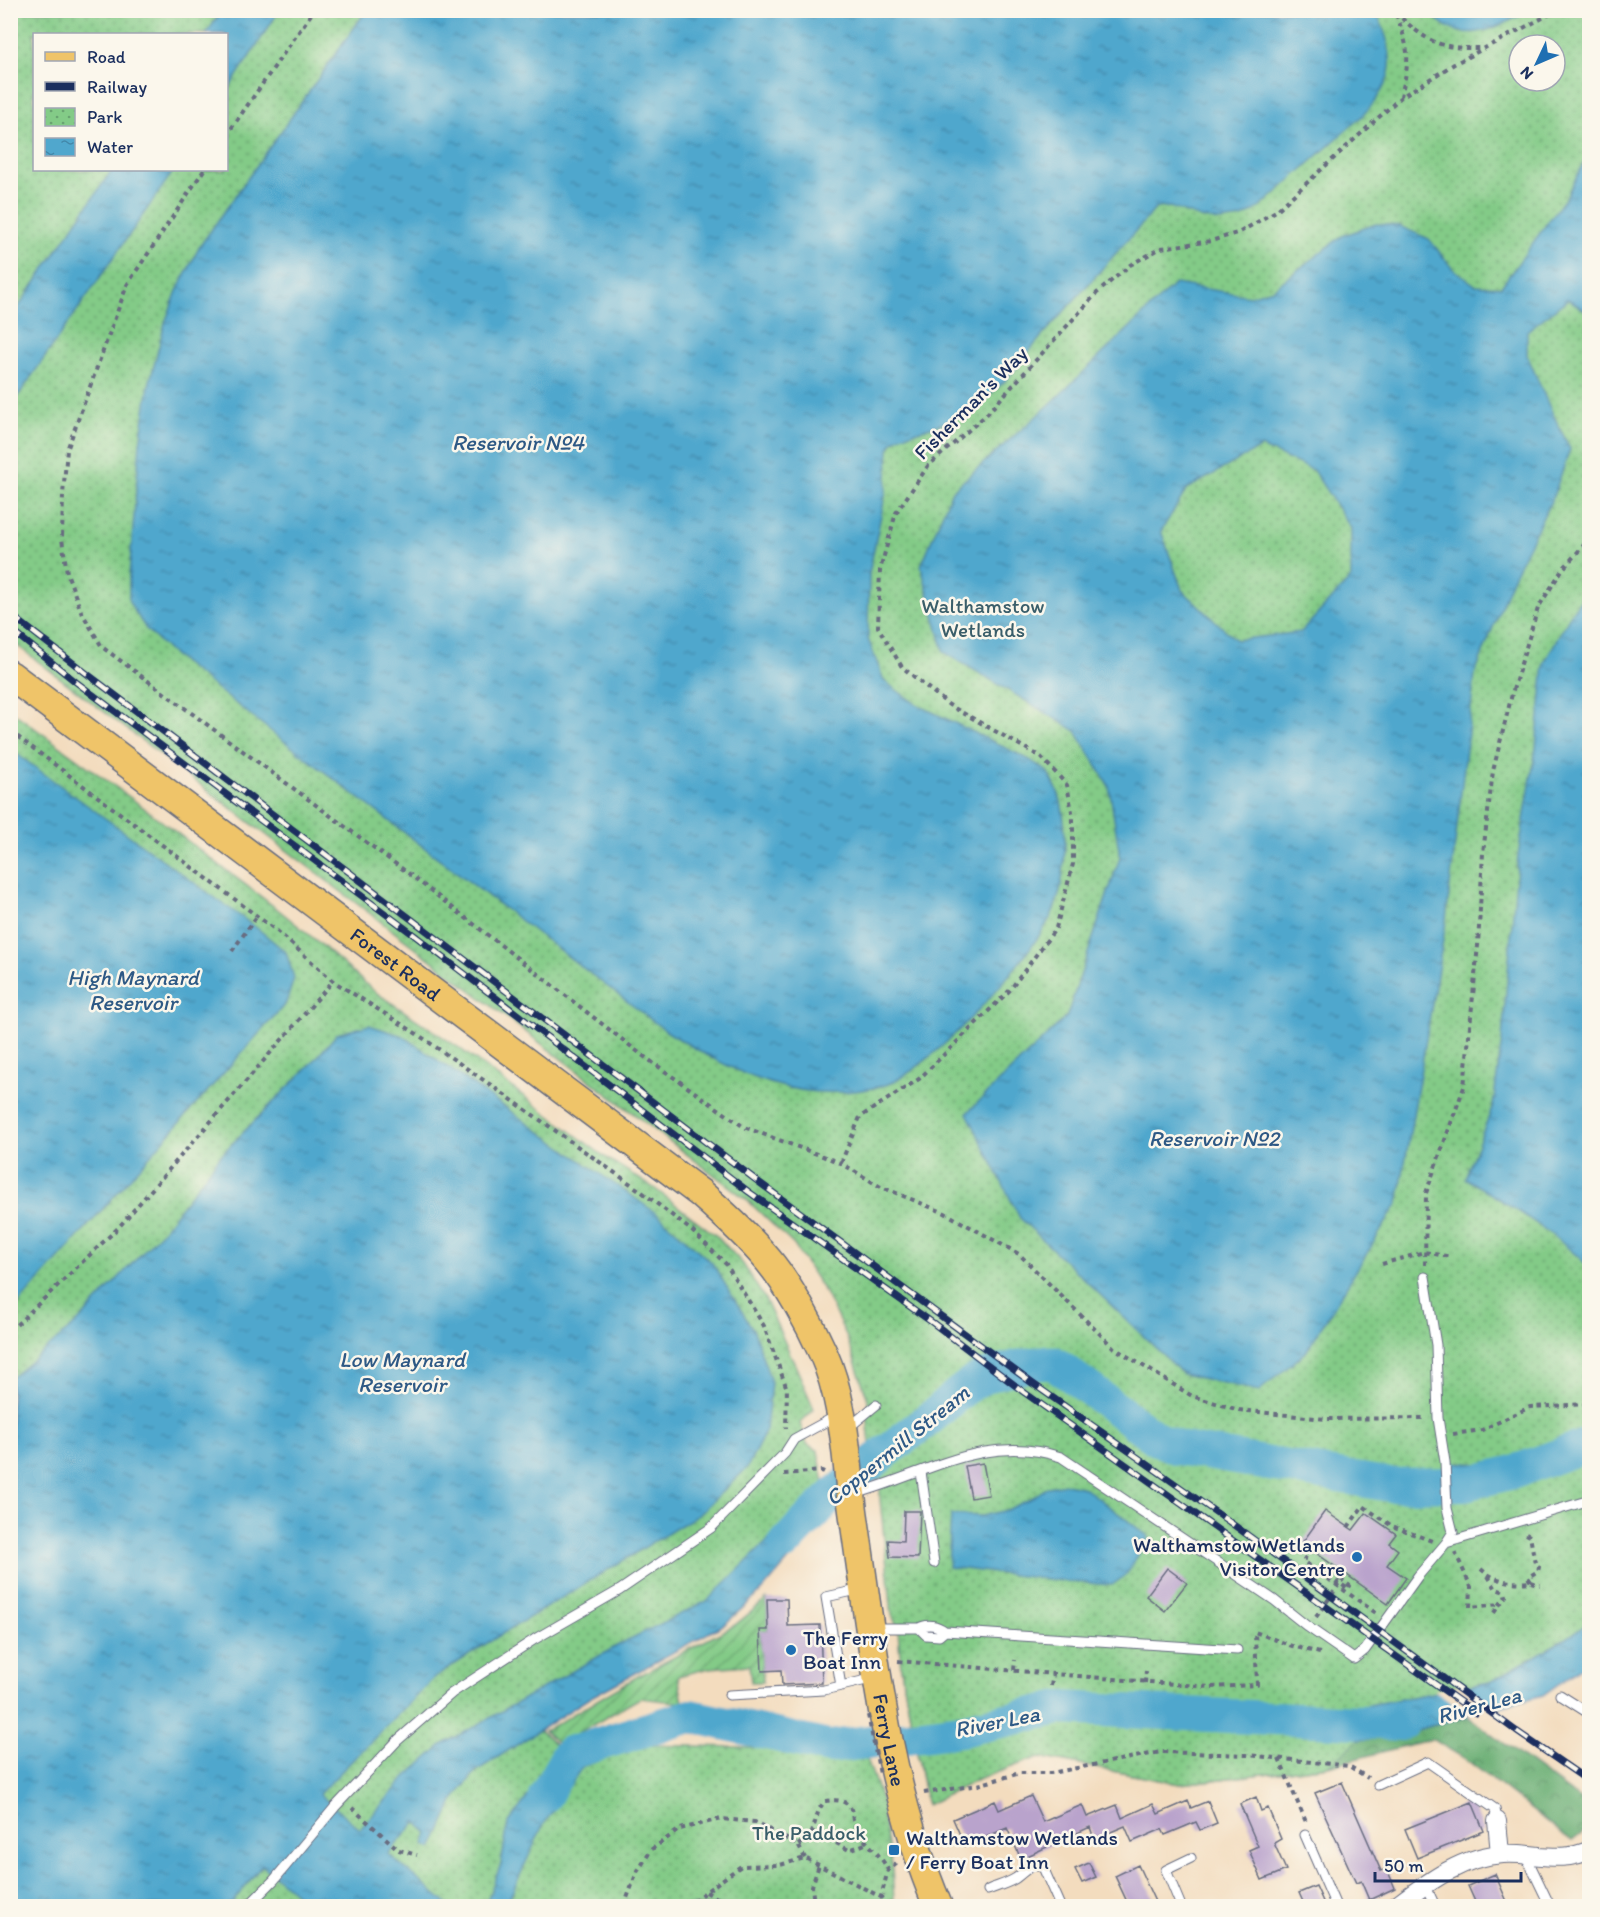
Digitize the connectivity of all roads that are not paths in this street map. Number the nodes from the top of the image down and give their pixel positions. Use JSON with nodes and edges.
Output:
{"nodes":[{"id":1,"x":10,"y":675,"type":"edge"},
{"id":2,"x":770,"y":1262,"type":"joint"},
{"id":3,"x":1425,"y":1277,"type":"dead end"},
{"id":4,"x":876,"y":1405,"type":"dead end"},
{"id":5,"x":840,"y":1445,"type":"junction"},
{"id":6,"x":921,"y":1472,"type":"junction"},
{"id":7,"x":860,"y":1500,"type":"junction"},
{"id":8,"x":1590,"y":1500,"type":"edge"},
{"id":9,"x":1447,"y":1543,"type":"junction"},
{"id":10,"x":933,"y":1563,"type":"dead end"},
{"id":11,"x":864,"y":1589,"type":"junction"},
{"id":12,"x":870,"y":1628,"type":"junction"},
{"id":13,"x":1238,"y":1650,"type":"dead end"},
{"id":14,"x":877,"y":1678,"type":"junction"},
{"id":15,"x":841,"y":1686,"type":"junction"},
{"id":16,"x":729,"y":1695,"type":"dead end"},
{"id":17,"x":1560,"y":1695,"type":"dead end"},
{"id":18,"x":1590,"y":1714,"type":"edge"},
{"id":19,"x":1378,"y":1785,"type":"road end"},
{"id":20,"x":1497,"y":1821,"type":"joint"},
{"id":21,"x":1305,"y":1835,"type":"road end"},
{"id":22,"x":1590,"y":1850,"type":"edge"},
{"id":23,"x":1500,"y":1854,"type":"junction"},
{"id":24,"x":1525,"y":1854,"type":"junction"},
{"id":25,"x":1191,"y":1858,"type":"dead end"},
{"id":26,"x":1425,"y":1884,"type":"junction"},
{"id":27,"x":988,"y":1890,"type":"dead end"},
{"id":28,"x":248,"y":1906,"type":"edge"},
{"id":29,"x":938,"y":1906,"type":"edge"},
{"id":30,"x":1060,"y":1906,"type":"edge"},
{"id":31,"x":1181,"y":1906,"type":"edge"},
{"id":32,"x":1336,"y":1906,"type":"edge"},
{"id":33,"x":1396,"y":1906,"type":"edge"},
{"id":34,"x":1435,"y":1906,"type":"edge"},
{"id":35,"x":1550,"y":1906,"type":"edge"}],
"edges":[{"from":1,"to":2,"type":"main road","name":"Forest Road"},
{"from":2,"to":5,"type":"main road","name":"Ferry Lane"},
{"from":3,"to":9,"type":"lane"},
{"from":4,"to":5,"type":"lane"},
{"from":5,"to":7,"type":"main road","name":"Ferry Lane"},
{"from":5,"to":28,"type":"lane"},
{"from":6,"to":7,"type":"lane"},
{"from":6,"to":9,"type":"lane"},
{"from":6,"to":10,"type":"lane"},
{"from":7,"to":11,"type":"main road","name":"Ferry Lane"},
{"from":8,"to":9,"type":"lane"},
{"from":11,"to":12,"type":"main road","name":"Ferry Lane"},
{"from":11,"to":15,"type":"lane"},
{"from":12,"to":13,"type":"lane"},
{"from":12,"to":14,"type":"main road","name":"Ferry Lane"},
{"from":14,"to":15,"type":"lane"},
{"from":14,"to":29,"type":"main road","name":"Ferry Lane"},
{"from":15,"to":16,"type":"lane"},
{"from":17,"to":18,"type":"lane"},
{"from":19,"to":20,"type":"lane"},
{"from":20,"to":23,"type":"street"},
{"from":21,"to":32,"type":"lane"},
{"from":22,"to":24,"type":"street"},
{"from":23,"to":24,"type":"street"},
{"from":23,"to":26,"type":"street"},
{"from":24,"to":35,"type":"lane"},
{"from":25,"to":31,"type":"lane"},
{"from":26,"to":33,"type":"street"},
{"from":26,"to":34,"type":"lane"},
{"from":27,"to":30,"type":"lane"}]}
